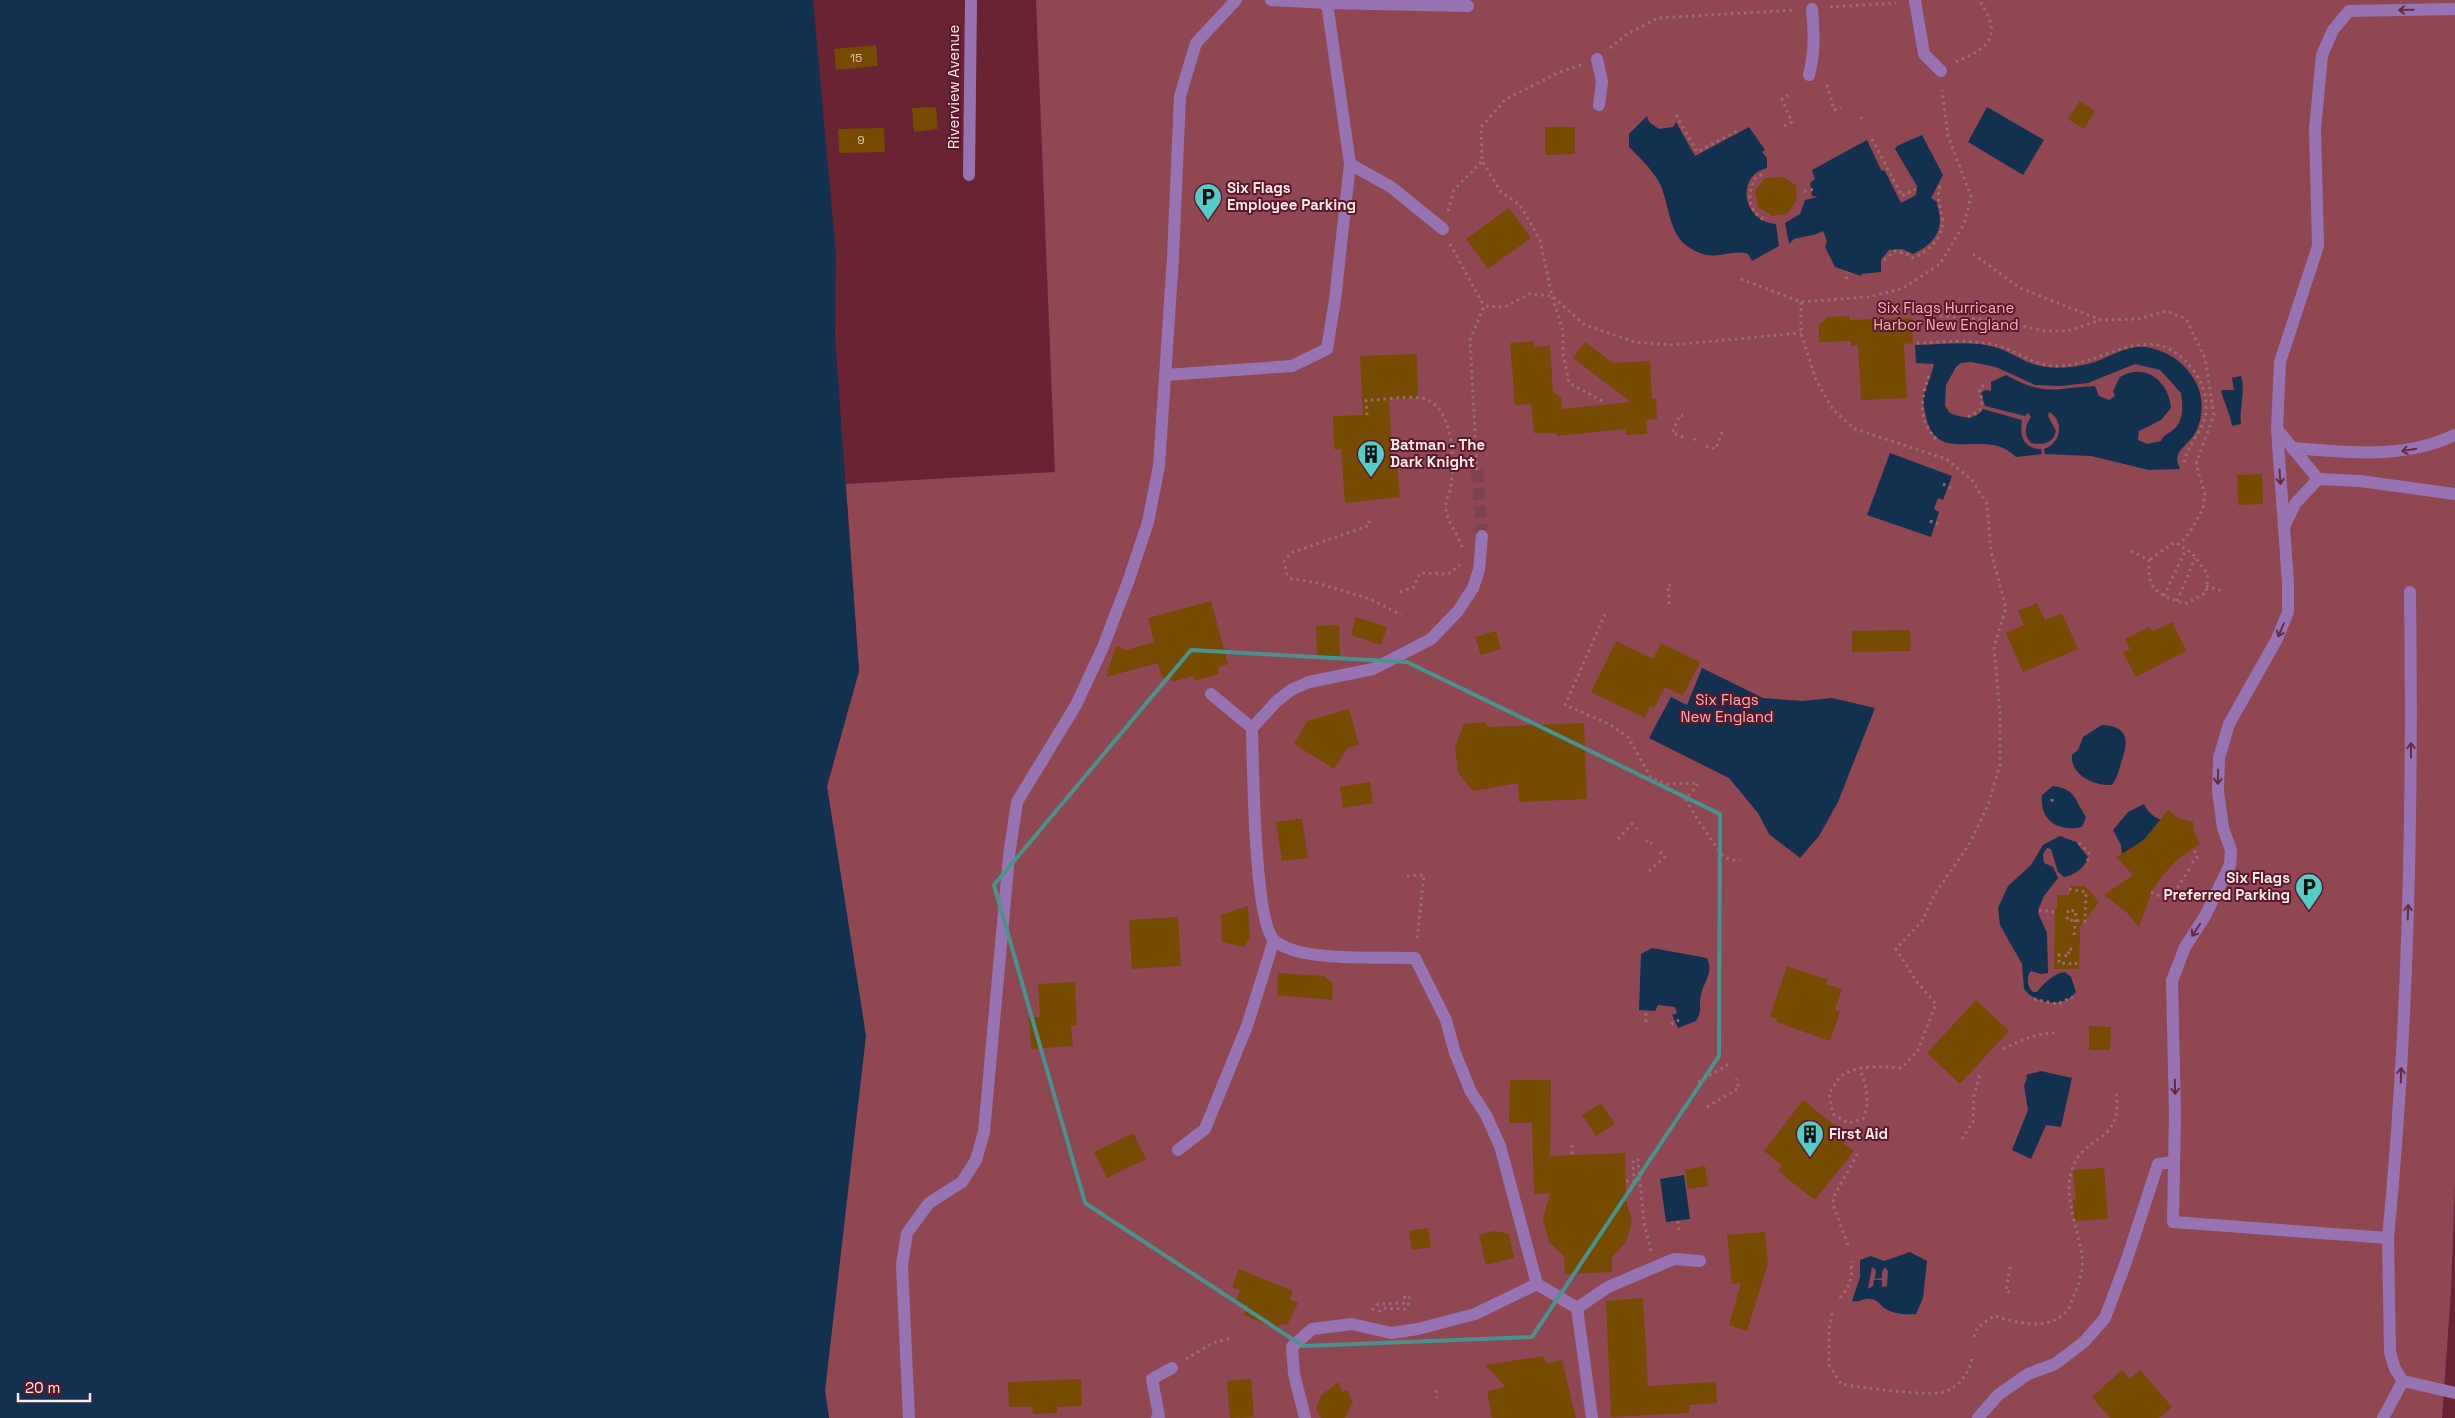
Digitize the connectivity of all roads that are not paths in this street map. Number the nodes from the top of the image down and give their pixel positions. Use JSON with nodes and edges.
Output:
{"nodes":[{"id":1,"x":971,"y":0,"type":"edge"},
{"id":2,"x":1236,"y":0,"type":"edge"},
{"id":3,"x":1271,"y":0,"type":"edge"},
{"id":4,"x":1326,"y":1,"type":"edge"},
{"id":5,"x":1915,"y":1,"type":"edge"},
{"id":6,"x":2346,"y":5,"type":"edge"},
{"id":7,"x":1468,"y":6,"type":"dead end"},
{"id":8,"x":1812,"y":9,"type":"road end"},
{"id":9,"x":2455,"y":9,"type":"edge"},
{"id":10,"x":1597,"y":59,"type":"road end"},
{"id":11,"x":1941,"y":71,"type":"road end"},
{"id":12,"x":1809,"y":75,"type":"dead end"},
{"id":13,"x":1599,"y":105,"type":"dead end"},
{"id":14,"x":1350,"y":164,"type":"junction"},
{"id":15,"x":969,"y":175,"type":"dead end"},
{"id":16,"x":1442,"y":229,"type":"dead end"},
{"id":17,"x":1165,"y":375,"type":"junction"},
{"id":18,"x":2277,"y":429,"type":"junction"},
{"id":19,"x":2455,"y":435,"type":"edge"},
{"id":20,"x":2292,"y":448,"type":"junction"},
{"id":21,"x":2318,"y":480,"type":"junction"},
{"id":22,"x":2455,"y":494,"type":"edge"},
{"id":23,"x":2284,"y":527,"type":"junction"},
{"id":24,"x":1482,"y":536,"type":"tunnel mouth"},
{"id":25,"x":2410,"y":592,"type":"dead end"},
{"id":26,"x":1211,"y":694,"type":"dead end"},
{"id":27,"x":1252,"y":728,"type":"junction"},
{"id":28,"x":1274,"y":940,"type":"junction"},
{"id":29,"x":1178,"y":1150,"type":"dead end"},
{"id":30,"x":2174,"y":1162,"type":"junction"},
{"id":31,"x":2388,"y":1238,"type":"junction"},
{"id":32,"x":1700,"y":1261,"type":"dead end"},
{"id":33,"x":1537,"y":1284,"type":"junction"},
{"id":34,"x":1577,"y":1308,"type":"junction"},
{"id":35,"x":1172,"y":1368,"type":"road end"},
{"id":36,"x":2403,"y":1381,"type":"junction"},
{"id":37,"x":2455,"y":1393,"type":"edge"},
{"id":38,"x":909,"y":1418,"type":"edge"},
{"id":39,"x":1157,"y":1418,"type":"edge"},
{"id":40,"x":1305,"y":1418,"type":"edge"},
{"id":41,"x":1592,"y":1418,"type":"edge"},
{"id":42,"x":1978,"y":1418,"type":"edge"},
{"id":43,"x":2383,"y":1418,"type":"edge"}],
"edges":[{"from":1,"to":15,"type":"street","name":"Riverview Avenue"},
{"from":2,"to":17,"type":"street"},
{"from":3,"to":4,"type":"street"},
{"from":4,"to":7,"type":"street"},
{"from":4,"to":14,"type":"street"},
{"from":5,"to":11,"type":"street"},
{"from":9,"to":6,"type":"street","one_way":true},
{"from":6,"to":18,"type":"street"},
{"from":8,"to":12,"type":"street"},
{"from":10,"to":13,"type":"street"},
{"from":14,"to":16,"type":"street"},
{"from":14,"to":17,"type":"street"},
{"from":17,"to":38,"type":"street"},
{"from":18,"to":20,"type":"street"},
{"from":18,"to":23,"type":"street","one_way":true},
{"from":19,"to":20,"type":"street","one_way":true},
{"from":20,"to":21,"type":"street"},
{"from":21,"to":22,"type":"street"},
{"from":21,"to":23,"type":"street"},
{"from":23,"to":30,"type":"street","one_way":true},
{"from":24,"to":27,"type":"street"},
{"from":31,"to":25,"type":"street","one_way":true},
{"from":26,"to":27,"type":"street"},
{"from":27,"to":28,"type":"street"},
{"from":28,"to":29,"type":"street"},
{"from":28,"to":33,"type":"street"},
{"from":30,"to":31,"type":"street"},
{"from":30,"to":42,"type":"street"},
{"from":31,"to":36,"type":"street"},
{"from":32,"to":34,"type":"street"},
{"from":33,"to":34,"type":"street"},
{"from":33,"to":40,"type":"street"},
{"from":34,"to":41,"type":"street"},
{"from":35,"to":39,"type":"street"},
{"from":36,"to":37,"type":"street"},
{"from":36,"to":43,"type":"street"}]}
